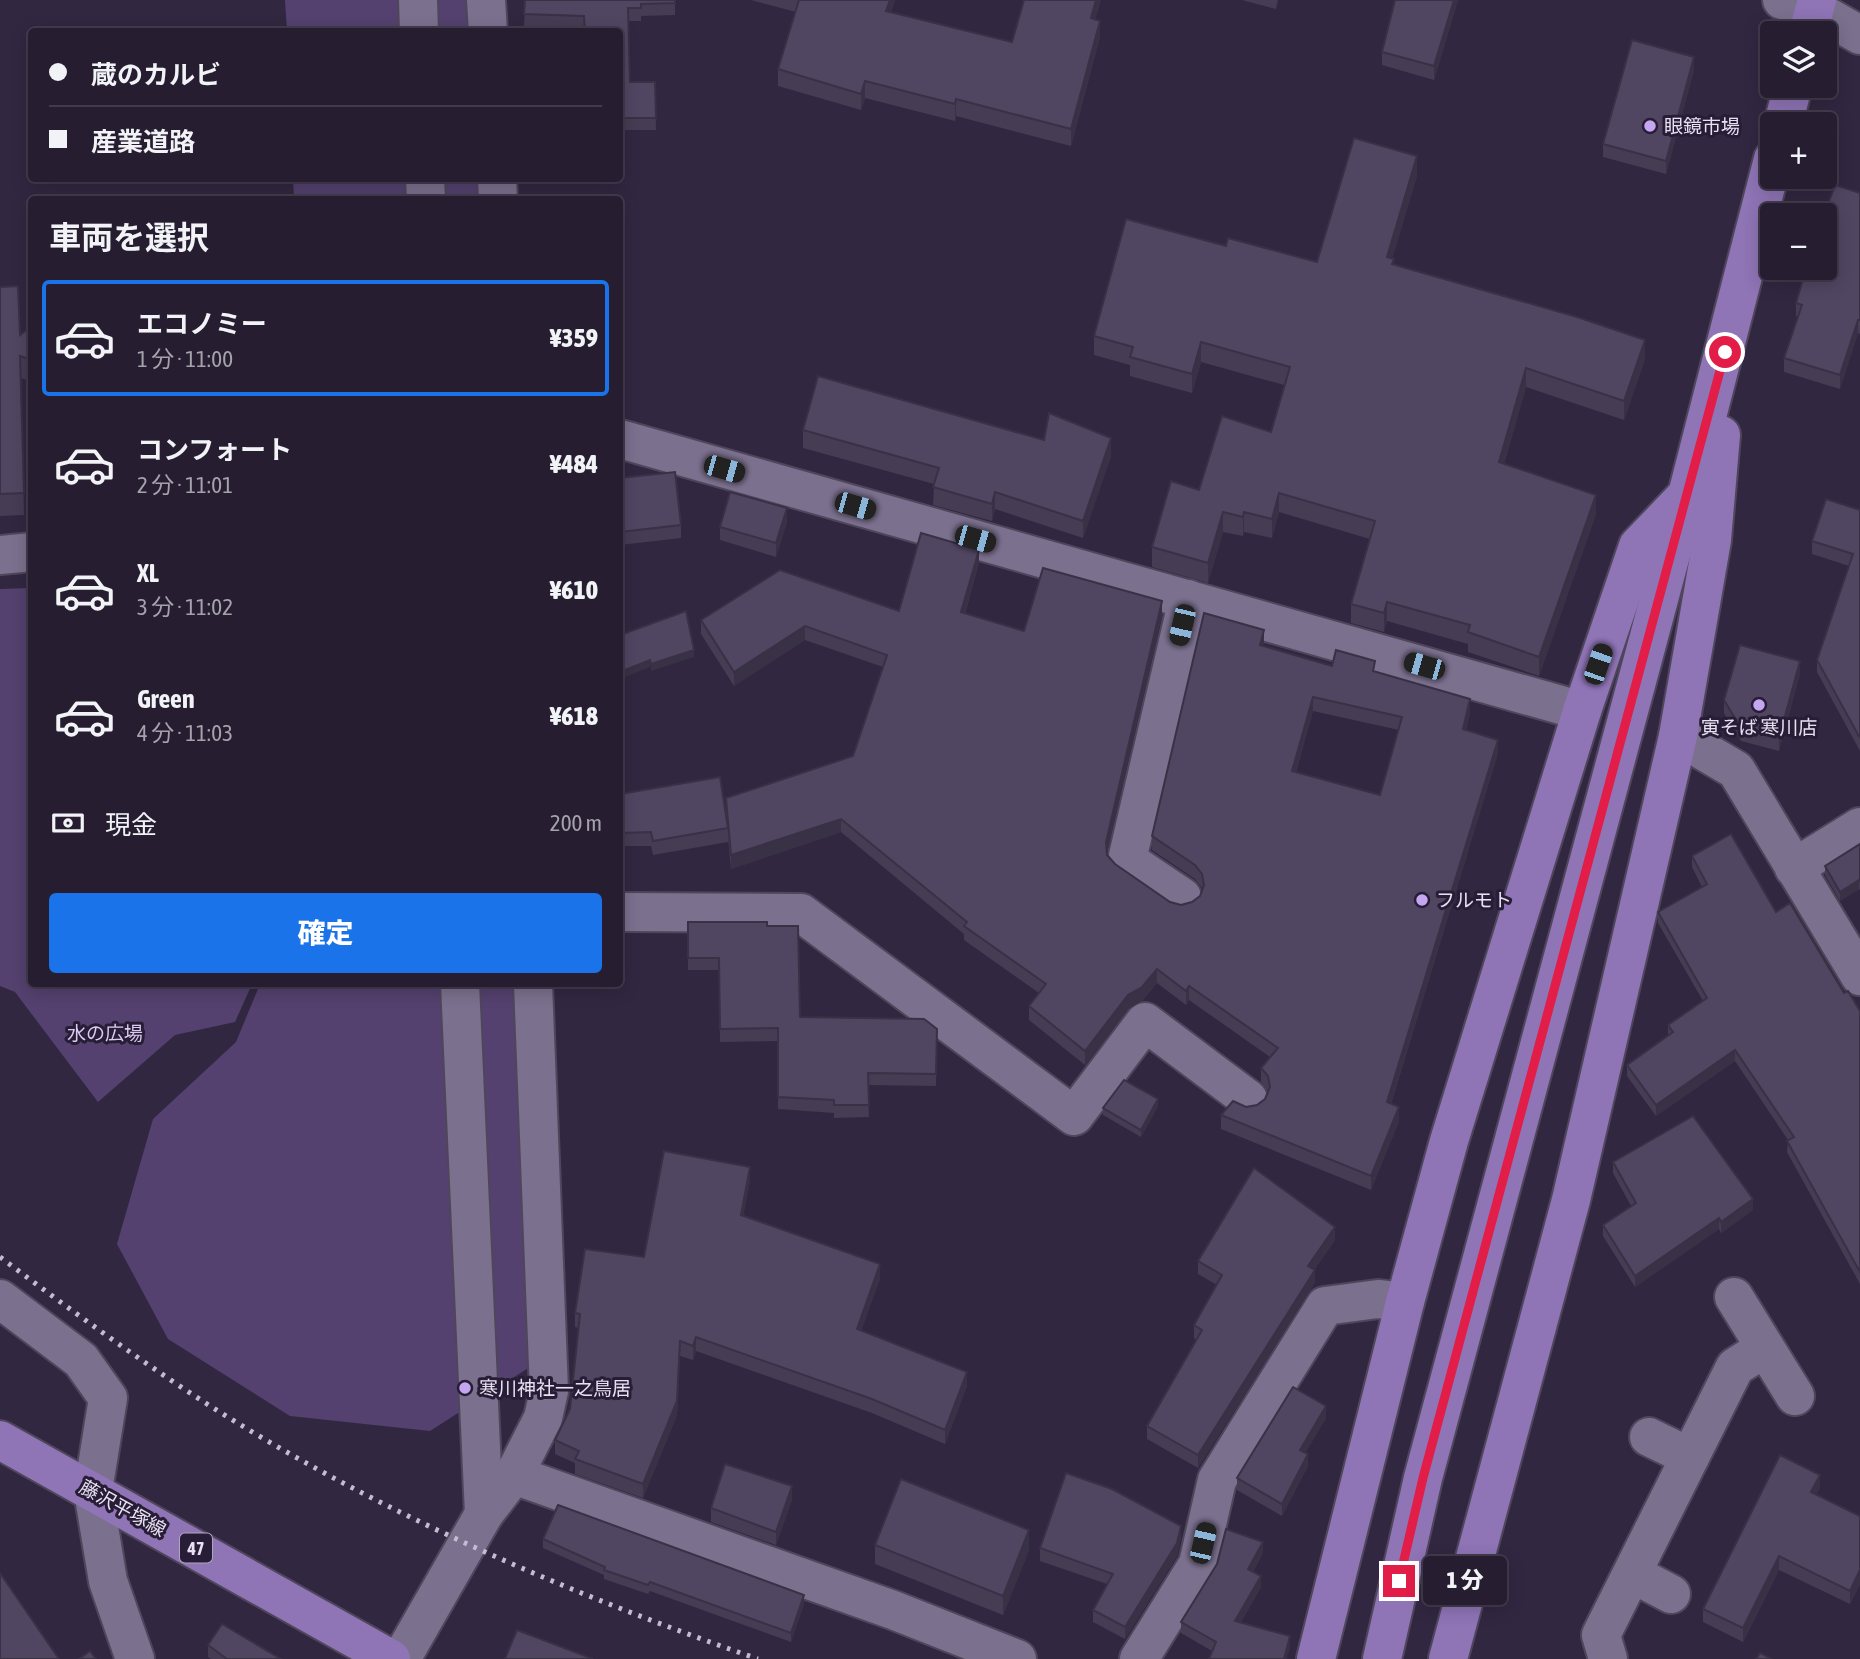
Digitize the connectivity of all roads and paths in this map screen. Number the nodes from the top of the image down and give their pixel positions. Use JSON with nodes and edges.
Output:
{"nodes":[{"id":1,"x":418,"y":0,"type":"edge"},
{"id":2,"x":486,"y":0,"type":"edge"},
{"id":3,"x":1805,"y":11,"type":"edge"},
{"id":4,"x":419,"y":28,"type":"edge"},
{"id":5,"x":488,"y":28,"type":"edge"},
{"id":6,"x":1860,"y":36,"type":"edge"},
{"id":7,"x":1766,"y":189,"type":"edge"},
{"id":8,"x":1731,"y":329,"type":"junction"},
{"id":9,"x":623,"y":440,"type":"edge"},
{"id":10,"x":1687,"y":495,"type":"junction"},
{"id":11,"x":28,"y":552,"type":"edge"},
{"id":12,"x":0,"y":555,"type":"edge"},
{"id":13,"x":1188,"y":599,"type":"junction"},
{"id":14,"x":1582,"y":711,"type":"junction"},
{"id":15,"x":1678,"y":736,"type":"junction"},
{"id":16,"x":1860,"y":827,"type":"edge"},
{"id":17,"x":1794,"y":868,"type":"junction"},
{"id":18,"x":1182,"y":897,"type":"dead end"},
{"id":19,"x":623,"y":912,"type":"edge"},
{"id":20,"x":1860,"y":976,"type":"edge"},
{"id":21,"x":460,"y":987,"type":"edge"},
{"id":22,"x":533,"y":987,"type":"edge"},
{"id":23,"x":1248,"y":1098,"type":"dead end"},
{"id":24,"x":1734,"y":1297,"type":"dead end"},
{"id":25,"x":0,"y":1299,"type":"edge"},
{"id":26,"x":1405,"y":1302,"type":"junction"},
{"id":27,"x":1765,"y":1348,"type":"junction"},
{"id":28,"x":1795,"y":1396,"type":"dead end"},
{"id":29,"x":543,"y":1418,"type":"junction"},
{"id":30,"x":480,"y":1419,"type":"junction"},
{"id":31,"x":1649,"y":1437,"type":"dead end"},
{"id":32,"x":0,"y":1440,"type":"edge"},
{"id":33,"x":1690,"y":1457,"type":"junction"},
{"id":34,"x":514,"y":1475,"type":"junction"},
{"id":35,"x":93,"y":1491,"type":"junction"},
{"id":36,"x":484,"y":1514,"type":"junction"},
{"id":37,"x":1633,"y":1574,"type":"junction"},
{"id":38,"x":1671,"y":1594,"type":"dead end"},
{"id":39,"x":135,"y":1659,"type":"edge"},
{"id":40,"x":391,"y":1659,"type":"edge"},
{"id":41,"x":401,"y":1659,"type":"edge"},
{"id":42,"x":1017,"y":1659,"type":"edge"},
{"id":43,"x":1139,"y":1659,"type":"edge"},
{"id":44,"x":1316,"y":1659,"type":"edge"},
{"id":45,"x":1381,"y":1659,"type":"edge"},
{"id":46,"x":1448,"y":1659,"type":"edge"},
{"id":47,"x":1608,"y":1659,"type":"edge"}],
"edges":[{"from":1,"to":4,"type":"street"},
{"from":2,"to":5,"type":"street"},
{"from":3,"to":6,"type":"street"},
{"from":7,"to":8,"type":"main road"},
{"from":8,"to":10,"type":"main road"},
{"from":8,"to":15,"type":"main road"},
{"from":9,"to":13,"type":"street"},
{"from":10,"to":14,"type":"main road"},
{"from":10,"to":45,"type":"main road"},
{"from":11,"to":12,"type":"street"},
{"from":13,"to":14,"type":"street"},
{"from":13,"to":18,"type":"street"},
{"from":14,"to":26,"type":"main road"},
{"from":15,"to":17,"type":"street"},
{"from":15,"to":46,"type":"main road"},
{"from":16,"to":17,"type":"street"},
{"from":17,"to":20,"type":"street"},
{"from":19,"to":23,"type":"street"},
{"from":21,"to":30,"type":"street"},
{"from":22,"to":29,"type":"street"},
{"from":24,"to":27,"type":"street"},
{"from":25,"to":35,"type":"street"},
{"from":26,"to":43,"type":"street"},
{"from":26,"to":44,"type":"main road"},
{"from":27,"to":28,"type":"street"},
{"from":27,"to":33,"type":"street"},
{"from":29,"to":30,"type":"street"},
{"from":29,"to":34,"type":"street"},
{"from":30,"to":36,"type":"street"},
{"from":31,"to":33,"type":"street"},
{"from":32,"to":35,"type":"main road","name":"藤沢平塚線","number":"47"},
{"from":33,"to":37,"type":"street"},
{"from":34,"to":36,"type":"street"},
{"from":34,"to":42,"type":"street"},
{"from":35,"to":39,"type":"street"},
{"from":35,"to":40,"type":"main road","name":"藤沢平塚線","number":"47"},
{"from":36,"to":41,"type":"street"},
{"from":37,"to":38,"type":"street"},
{"from":37,"to":47,"type":"street"}]}
